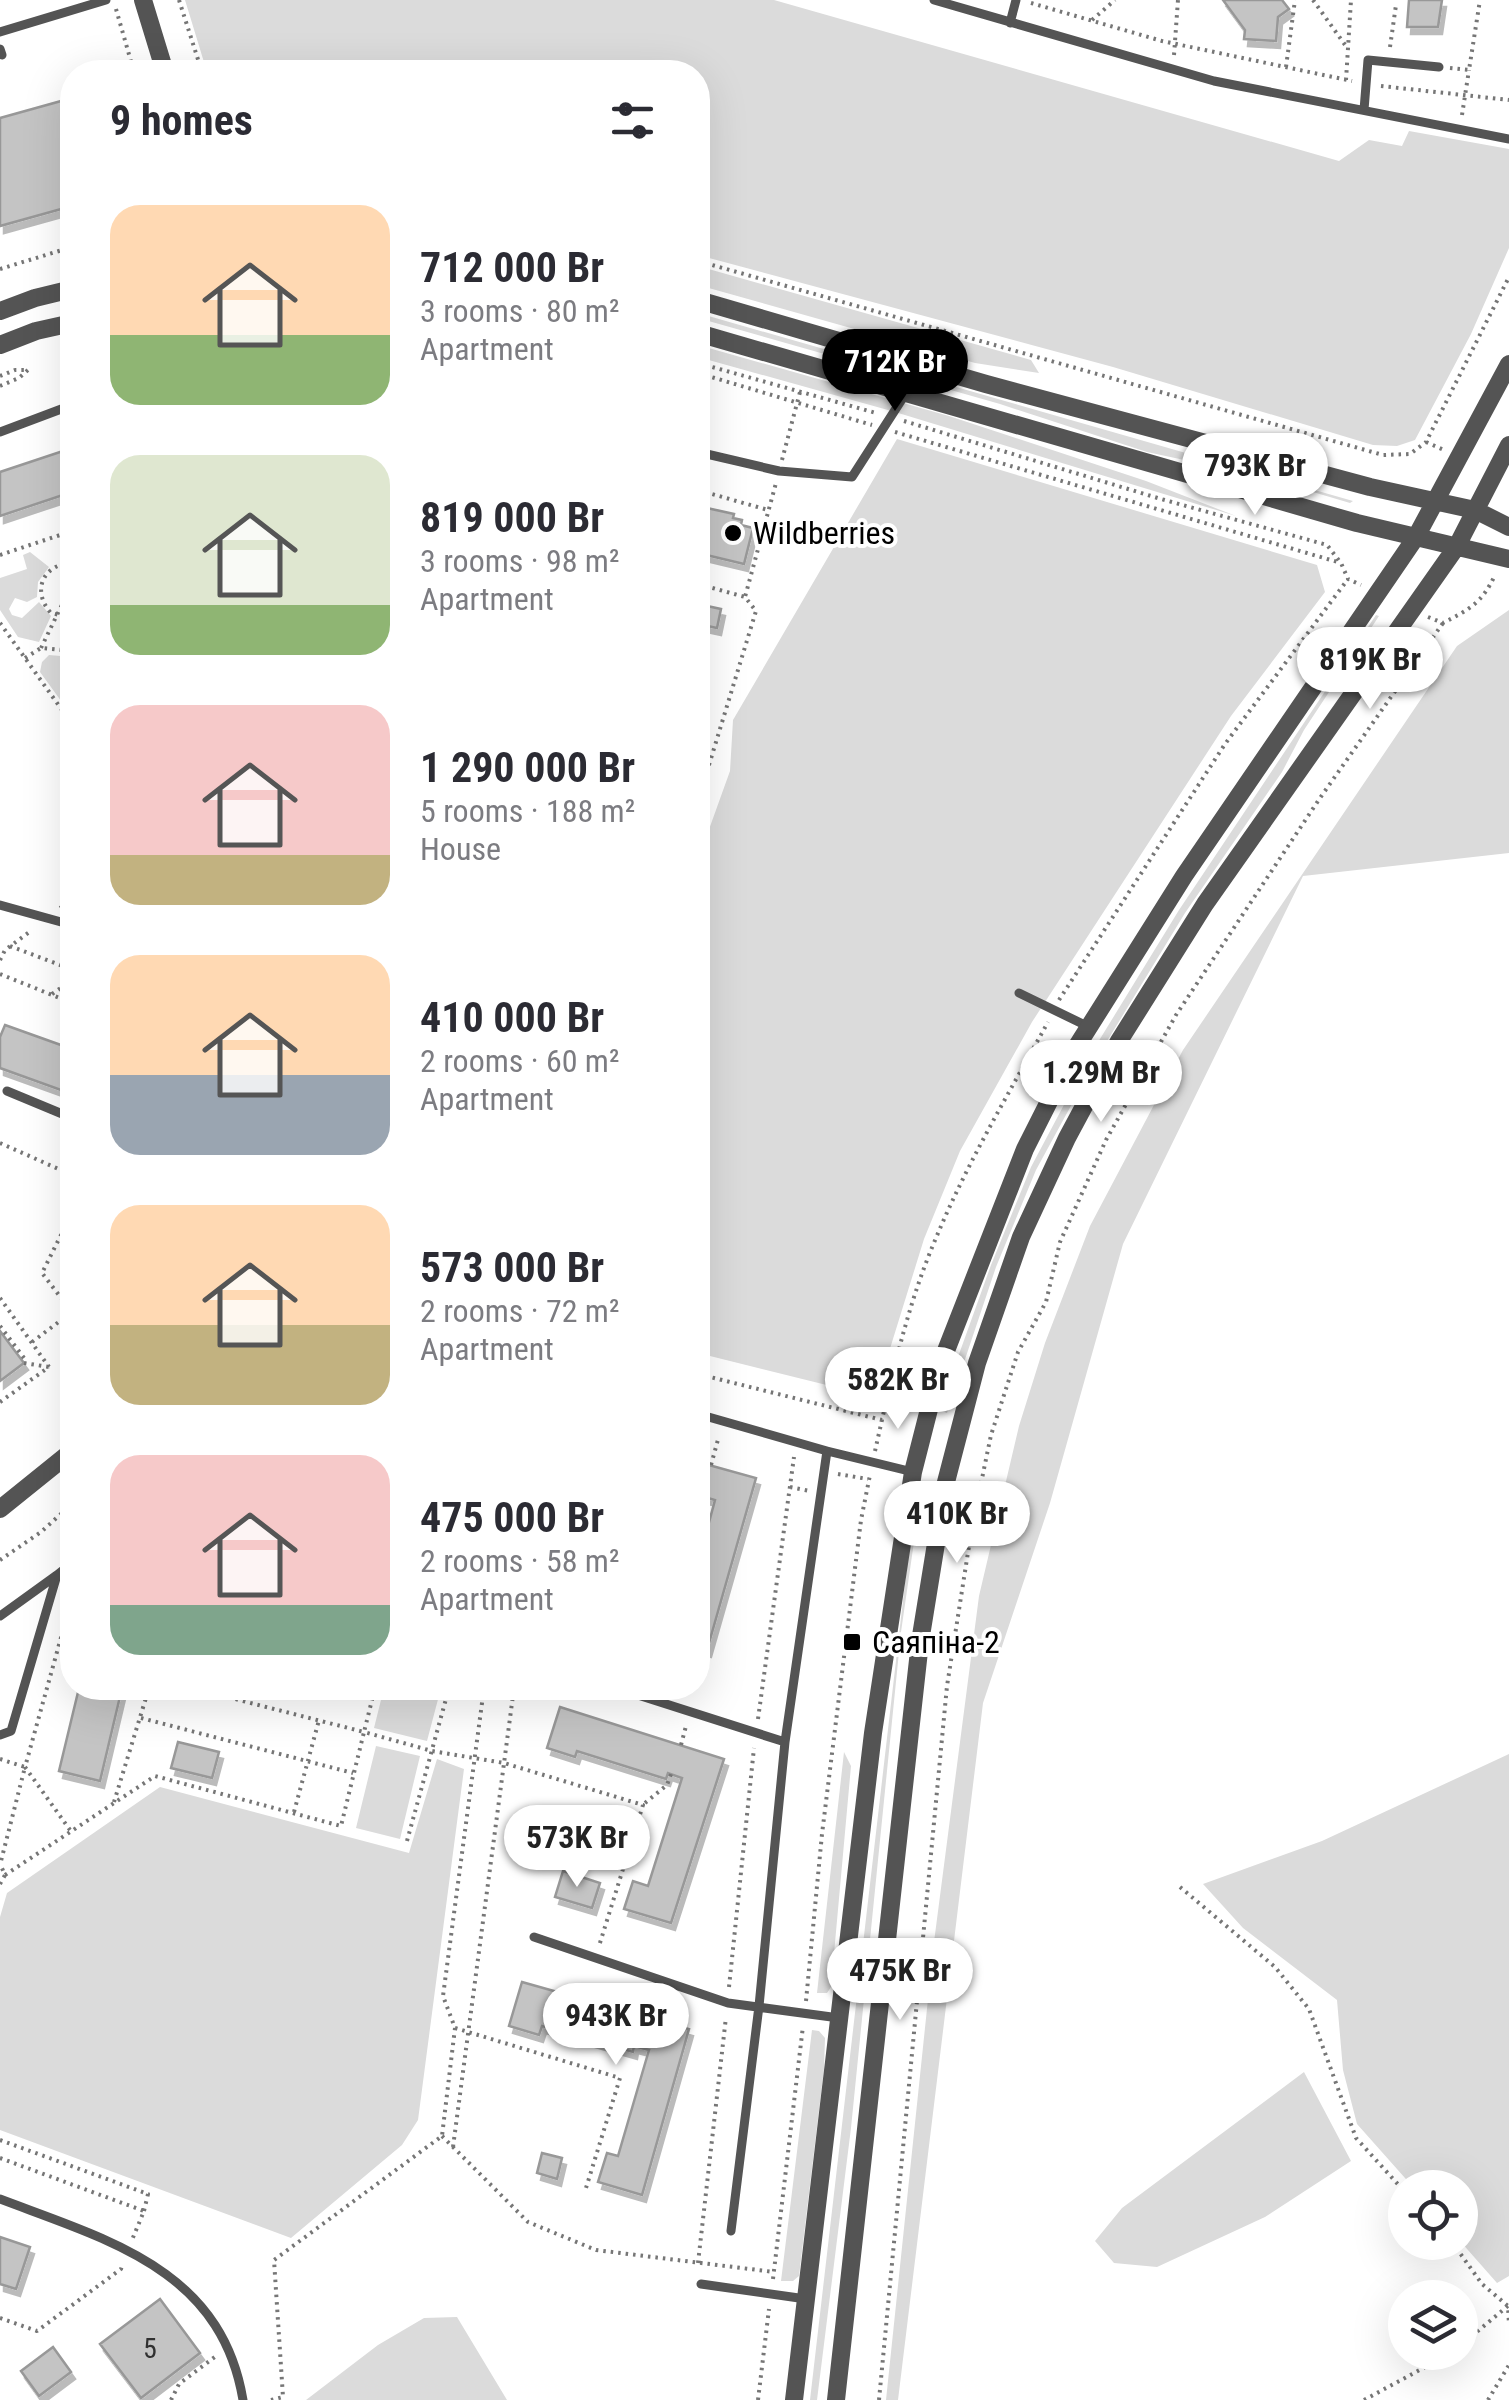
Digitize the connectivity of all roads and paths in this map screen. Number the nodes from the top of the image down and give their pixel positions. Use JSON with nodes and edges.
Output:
{"nodes":[{"id":1,"x":106,"y":0,"type":"edge"},
{"id":2,"x":113,"y":0,"type":"edge"},
{"id":3,"x":142,"y":0,"type":"edge"},
{"id":4,"x":180,"y":0,"type":"edge"},
{"id":5,"x":934,"y":0,"type":"edge"},
{"id":6,"x":1019,"y":0,"type":"edge"},
{"id":7,"x":1115,"y":0,"type":"edge"},
{"id":8,"x":1178,"y":0,"type":"edge"},
{"id":9,"x":1296,"y":0,"type":"edge"},
{"id":10,"x":1313,"y":0,"type":"edge"},
{"id":11,"x":1351,"y":0,"type":"edge"},
{"id":12,"x":1480,"y":0,"type":"edge"},
{"id":13,"x":1396,"y":5,"type":"dead end"},
{"id":14,"x":1092,"y":20,"type":"junction"},
{"id":15,"x":1010,"y":23,"type":"junction"},
{"id":16,"x":0,"y":32,"type":"edge"},
{"id":17,"x":1175,"y":44,"type":"junction"},
{"id":18,"x":1348,"y":48,"type":"junction"},
{"id":19,"x":130,"y":60,"type":"edge"},
{"id":20,"x":161,"y":60,"type":"edge"},
{"id":21,"x":198,"y":60,"type":"edge"},
{"id":22,"x":1388,"y":62,"type":"junction"},
{"id":23,"x":1286,"y":67,"type":"junction"},
{"id":24,"x":1439,"y":67,"type":"junction"},
{"id":25,"x":1470,"y":70,"type":"junction"},
{"id":26,"x":1346,"y":80,"type":"junction"},
{"id":27,"x":1365,"y":84,"type":"junction"},
{"id":28,"x":1428,"y":90,"type":"junction"},
{"id":29,"x":1465,"y":95,"type":"junction"},
{"id":30,"x":1509,"y":100,"type":"edge"},
{"id":31,"x":1364,"y":110,"type":"junction"},
{"id":32,"x":1459,"y":129,"type":"junction"},
{"id":33,"x":1509,"y":139,"type":"edge"},
{"id":34,"x":60,"y":250,"type":"edge"},
{"id":35,"x":710,"y":264,"type":"edge"},
{"id":36,"x":0,"y":269,"type":"edge"},
{"id":37,"x":1509,"y":277,"type":"edge"},
{"id":38,"x":60,"y":292,"type":"edge"},
{"id":39,"x":710,"y":304,"type":"edge"},
{"id":40,"x":0,"y":311,"type":"edge"},
{"id":41,"x":60,"y":326,"type":"edge"},
{"id":42,"x":710,"y":336,"type":"edge"},
{"id":43,"x":0,"y":345,"type":"edge"},
{"id":44,"x":1509,"y":364,"type":"edge"},
{"id":45,"x":710,"y":366,"type":"edge"},
{"id":46,"x":0,"y":376,"type":"edge"},
{"id":47,"x":710,"y":377,"type":"edge"},
{"id":48,"x":0,"y":386,"type":"edge"},
{"id":49,"x":800,"y":392,"type":"junction"},
{"id":50,"x":906,"y":393,"type":"junction"},
{"id":51,"x":798,"y":403,"type":"junction"},
{"id":52,"x":60,"y":409,"type":"edge"},
{"id":53,"x":890,"y":417,"type":"junction"},
{"id":54,"x":883,"y":428,"type":"junction"},
{"id":55,"x":0,"y":432,"type":"edge"},
{"id":56,"x":1509,"y":445,"type":"edge"},
{"id":57,"x":710,"y":455,"type":"edge"},
{"id":58,"x":779,"y":471,"type":"junction"},
{"id":59,"x":710,"y":493,"type":"edge"},
{"id":60,"x":1434,"y":502,"type":"junction"},
{"id":61,"x":768,"y":510,"type":"junction"},
{"id":62,"x":1475,"y":510,"type":"junction"},
{"id":63,"x":1509,"y":527,"type":"edge"},
{"id":64,"x":60,"y":535,"type":"edge"},
{"id":65,"x":1416,"y":537,"type":"junction"},
{"id":66,"x":1457,"y":546,"type":"junction"},
{"id":67,"x":0,"y":555,"type":"edge"},
{"id":68,"x":1509,"y":559,"type":"edge"},
{"id":69,"x":60,"y":565,"type":"edge"},
{"id":70,"x":710,"y":587,"type":"edge"},
{"id":71,"x":745,"y":597,"type":"junction"},
{"id":72,"x":60,"y":610,"type":"edge"},
{"id":73,"x":57,"y":616,"type":"junction"},
{"id":74,"x":60,"y":616,"type":"edge"},
{"id":75,"x":0,"y":623,"type":"edge"},
{"id":76,"x":1442,"y":623,"type":"dead end"},
{"id":77,"x":3,"y":633,"type":"edge"},
{"id":78,"x":41,"y":648,"type":"junction"},
{"id":79,"x":60,"y":650,"type":"edge"},
{"id":80,"x":25,"y":658,"type":"junction"},
{"id":81,"x":60,"y":707,"type":"edge"},
{"id":82,"x":710,"y":755,"type":"edge"},
{"id":83,"x":0,"y":905,"type":"edge"},
{"id":84,"x":60,"y":922,"type":"edge"},
{"id":85,"x":34,"y":927,"type":"dead end"},
{"id":86,"x":10,"y":946,"type":"junction"},
{"id":87,"x":0,"y":960,"type":"edge"},
{"id":88,"x":60,"y":965,"type":"edge"},
{"id":89,"x":0,"y":974,"type":"edge"},
{"id":90,"x":60,"y":988,"type":"edge"},
{"id":91,"x":51,"y":994,"type":"junction"},
{"id":92,"x":1019,"y":994,"type":"dead end"},
{"id":93,"x":60,"y":998,"type":"edge"},
{"id":94,"x":1089,"y":1027,"type":"junction"},
{"id":95,"x":7,"y":1091,"type":"dead end"},
{"id":96,"x":60,"y":1113,"type":"edge"},
{"id":97,"x":0,"y":1142,"type":"edge"},
{"id":98,"x":60,"y":1169,"type":"edge"},
{"id":99,"x":60,"y":1237,"type":"edge"},
{"id":100,"x":60,"y":1296,"type":"edge"},
{"id":101,"x":0,"y":1298,"type":"edge"},
{"id":102,"x":60,"y":1321,"type":"edge"},
{"id":103,"x":0,"y":1326,"type":"edge"},
{"id":104,"x":32,"y":1342,"type":"junction"},
{"id":105,"x":50,"y":1367,"type":"junction"},
{"id":106,"x":710,"y":1377,"type":"edge"},
{"id":107,"x":0,"y":1402,"type":"edge"},
{"id":108,"x":710,"y":1417,"type":"edge"},
{"id":109,"x":882,"y":1420,"type":"dead end"},
{"id":110,"x":719,"y":1436,"type":"dead end"},
{"id":111,"x":827,"y":1451,"type":"junction"},
{"id":112,"x":60,"y":1462,"type":"edge"},
{"id":113,"x":711,"y":1465,"type":"dead end"},
{"id":114,"x":913,"y":1472,"type":"junction"},
{"id":115,"x":946,"y":1482,"type":"junction"},
{"id":116,"x":0,"y":1509,"type":"edge"},
{"id":117,"x":60,"y":1515,"type":"edge"},
{"id":118,"x":0,"y":1560,"type":"edge"},
{"id":119,"x":60,"y":1573,"type":"edge"},
{"id":120,"x":57,"y":1575,"type":"junction"},
{"id":121,"x":0,"y":1616,"type":"edge"},
{"id":122,"x":60,"y":1636,"type":"edge"},
{"id":123,"x":146,"y":1700,"type":"edge"},
{"id":124,"x":240,"y":1700,"type":"edge"},
{"id":125,"x":372,"y":1700,"type":"edge"},
{"id":126,"x":446,"y":1700,"type":"edge"},
{"id":127,"x":482,"y":1700,"type":"edge"},
{"id":128,"x":512,"y":1700,"type":"edge"},
{"id":129,"x":654,"y":1700,"type":"edge"},
{"id":130,"x":141,"y":1718,"type":"junction"},
{"id":131,"x":319,"y":1720,"type":"junction"},
{"id":132,"x":686,"y":1725,"type":"dead end"},
{"id":133,"x":364,"y":1732,"type":"junction"},
{"id":134,"x":0,"y":1735,"type":"edge"},
{"id":135,"x":785,"y":1742,"type":"junction"},
{"id":136,"x":681,"y":1745,"type":"dead end"},
{"id":137,"x":432,"y":1751,"type":"junction"},
{"id":138,"x":0,"y":1759,"type":"edge"},
{"id":139,"x":474,"y":1760,"type":"junction"},
{"id":140,"x":308,"y":1761,"type":"junction"},
{"id":141,"x":504,"y":1763,"type":"junction"},
{"id":142,"x":26,"y":1767,"type":"junction"},
{"id":143,"x":354,"y":1773,"type":"junction"},
{"id":144,"x":671,"y":1774,"type":"dead end"},
{"id":145,"x":114,"y":1802,"type":"junction"},
{"id":146,"x":643,"y":1805,"type":"junction"},
{"id":147,"x":294,"y":1813,"type":"junction"},
{"id":148,"x":70,"y":1830,"type":"junction"},
{"id":149,"x":408,"y":1842,"type":"dead end"},
{"id":150,"x":0,"y":1865,"type":"edge"},
{"id":151,"x":6,"y":1874,"type":"junction"},
{"id":152,"x":0,"y":1884,"type":"edge"},
{"id":153,"x":1180,"y":1887,"type":"dead end"},
{"id":154,"x":534,"y":1937,"type":"dead end"},
{"id":155,"x":596,"y":1956,"type":"junction"},
{"id":156,"x":728,"y":2003,"type":"junction"},
{"id":157,"x":760,"y":2006,"type":"junction"},
{"id":158,"x":804,"y":2014,"type":"junction"},
{"id":159,"x":840,"y":2018,"type":"junction"},
{"id":160,"x":455,"y":2028,"type":"junction"},
{"id":161,"x":466,"y":2032,"type":"junction"},
{"id":162,"x":442,"y":2136,"type":"junction"},
{"id":163,"x":0,"y":2140,"type":"edge"},
{"id":164,"x":453,"y":2147,"type":"junction"},
{"id":165,"x":0,"y":2158,"type":"edge"},
{"id":166,"x":1388,"y":2173,"type":"edge"},
{"id":167,"x":586,"y":2188,"type":"dead end"},
{"id":168,"x":0,"y":2199,"type":"edge"},
{"id":169,"x":144,"y":2211,"type":"junction"},
{"id":170,"x":731,"y":2231,"type":"dead end"},
{"id":171,"x":129,"y":2248,"type":"junction"},
{"id":172,"x":1465,"y":2260,"type":"edge"},
{"id":173,"x":698,"y":2262,"type":"junction"},
{"id":174,"x":774,"y":2272,"type":"junction"},
{"id":175,"x":701,"y":2284,"type":"dead end"},
{"id":176,"x":770,"y":2296,"type":"junction"},
{"id":177,"x":806,"y":2300,"type":"junction"},
{"id":178,"x":1508,"y":2306,"type":"edge"},
{"id":179,"x":0,"y":2318,"type":"edge"},
{"id":180,"x":1509,"y":2325,"type":"edge"},
{"id":181,"x":1478,"y":2331,"type":"edge"},
{"id":182,"x":220,"y":2353,"type":"dead end"},
{"id":183,"x":1509,"y":2365,"type":"edge"},
{"id":184,"x":1420,"y":2370,"type":"edge"},
{"id":185,"x":283,"y":2398,"type":"edge"},
{"id":186,"x":171,"y":2400,"type":"edge"},
{"id":187,"x":244,"y":2400,"type":"edge"},
{"id":188,"x":271,"y":2400,"type":"edge"},
{"id":189,"x":758,"y":2400,"type":"edge"},
{"id":190,"x":794,"y":2400,"type":"edge"},
{"id":191,"x":836,"y":2400,"type":"edge"},
{"id":192,"x":879,"y":2400,"type":"edge"},
{"id":193,"x":1364,"y":2400,"type":"edge"},
{"id":194,"x":1488,"y":2400,"type":"edge"}],
"edges":[{"from":1,"to":16,"type":"lane"},
{"from":2,"to":19,"type":"path"},
{"from":3,"to":20,"type":"street"},
{"from":4,"to":21,"type":"path"},
{"from":5,"to":15,"type":"lane"},
{"from":6,"to":14,"type":"path"},
{"from":6,"to":15,"type":"lane"},
{"from":7,"to":14,"type":"path"},
{"from":8,"to":17,"type":"path"},
{"from":9,"to":23,"type":"path"},
{"from":10,"to":18,"type":"path"},
{"from":11,"to":18,"type":"path"},
{"from":12,"to":25,"type":"path"},
{"from":13,"to":22,"type":"path"},
{"from":14,"to":17,"type":"path"},
{"from":15,"to":31,"type":"lane"},
{"from":17,"to":23,"type":"path"},
{"from":18,"to":26,"type":"path"},
{"from":22,"to":24,"type":"lane"},
{"from":22,"to":27,"type":"lane"},
{"from":23,"to":26,"type":"path"},
{"from":24,"to":25,"type":"path"},
{"from":24,"to":28,"type":"path"},
{"from":25,"to":29,"type":"path"},
{"from":26,"to":27,"type":"path"},
{"from":27,"to":28,"type":"path"},
{"from":27,"to":31,"type":"lane"},
{"from":28,"to":29,"type":"path"},
{"from":29,"to":30,"type":"path"},
{"from":29,"to":32,"type":"path"},
{"from":31,"to":32,"type":"lane"},
{"from":32,"to":33,"type":"lane"},
{"from":34,"to":36,"type":"path"},
{"from":35,"to":37,"type":"path"},
{"from":38,"to":40,"type":"street"},
{"from":39,"to":60,"type":"street"},
{"from":41,"to":43,"type":"street"},
{"from":42,"to":50,"type":"street"},
{"from":44,"to":60,"type":"street"},
{"from":45,"to":49,"type":"path"},
{"from":46,"to":48,"type":"path"},
{"from":47,"to":51,"type":"path"},
{"from":49,"to":51,"type":"path"},
{"from":49,"to":53,"type":"path"},
{"from":50,"to":53,"type":"lane"},
{"from":50,"to":65,"type":"street"},
{"from":51,"to":54,"type":"path"},
{"from":51,"to":58,"type":"path"},
{"from":52,"to":55,"type":"lane"},
{"from":53,"to":54,"type":"lane"},
{"from":53,"to":54,"type":"path"},
{"from":54,"to":58,"type":"lane"},
{"from":56,"to":62,"type":"street"},
{"from":57,"to":58,"type":"lane"},
{"from":58,"to":61,"type":"path"},
{"from":59,"to":61,"type":"path"},
{"from":60,"to":62,"type":"street"},
{"from":60,"to":65,"type":"street"},
{"from":61,"to":71,"type":"path"},
{"from":62,"to":63,"type":"street"},
{"from":62,"to":66,"type":"street"},
{"from":64,"to":67,"type":"path"},
{"from":65,"to":66,"type":"street"},
{"from":65,"to":94,"type":"street"},
{"from":66,"to":68,"type":"street"},
{"from":66,"to":115,"type":"street"},
{"from":69,"to":73,"type":"path"},
{"from":70,"to":71,"type":"path"},
{"from":71,"to":82,"type":"path"},
{"from":72,"to":73,"type":"path"},
{"from":73,"to":74,"type":"path"},
{"from":73,"to":78,"type":"path"},
{"from":75,"to":77,"type":"path"},
{"from":76,"to":192,"type":"path"},
{"from":77,"to":80,"type":"path"},
{"from":78,"to":79,"type":"path"},
{"from":78,"to":80,"type":"path"},
{"from":80,"to":81,"type":"path"},
{"from":83,"to":84,"type":"lane"},
{"from":85,"to":86,"type":"path"},
{"from":86,"to":87,"type":"path"},
{"from":86,"to":88,"type":"path"},
{"from":89,"to":91,"type":"path"},
{"from":90,"to":91,"type":"path"},
{"from":91,"to":93,"type":"path"},
{"from":92,"to":94,"type":"lane"},
{"from":94,"to":114,"type":"street"},
{"from":95,"to":96,"type":"lane"},
{"from":97,"to":98,"type":"path"},
{"from":99,"to":100,"type":"path"},
{"from":101,"to":104,"type":"path"},
{"from":102,"to":104,"type":"path"},
{"from":103,"to":105,"type":"path"},
{"from":104,"to":105,"type":"path"},
{"from":105,"to":107,"type":"path"},
{"from":106,"to":109,"type":"path"},
{"from":108,"to":111,"type":"lane"},
{"from":110,"to":113,"type":"path"},
{"from":111,"to":114,"type":"lane"},
{"from":111,"to":135,"type":"lane"},
{"from":112,"to":116,"type":"street"},
{"from":114,"to":115,"type":"street"},
{"from":114,"to":159,"type":"street"},
{"from":115,"to":191,"type":"street"},
{"from":117,"to":118,"type":"path"},
{"from":119,"to":120,"type":"lane"},
{"from":120,"to":121,"type":"lane"},
{"from":120,"to":134,"type":"lane"},
{"from":122,"to":142,"type":"path"},
{"from":123,"to":130,"type":"path"},
{"from":124,"to":131,"type":"path"},
{"from":125,"to":133,"type":"path"},
{"from":126,"to":137,"type":"path"},
{"from":127,"to":139,"type":"path"},
{"from":128,"to":141,"type":"path"},
{"from":129,"to":135,"type":"lane"},
{"from":130,"to":140,"type":"path"},
{"from":130,"to":145,"type":"path"},
{"from":131,"to":133,"type":"path"},
{"from":131,"to":140,"type":"path"},
{"from":132,"to":136,"type":"path"},
{"from":133,"to":137,"type":"path"},
{"from":133,"to":143,"type":"path"},
{"from":135,"to":157,"type":"lane"},
{"from":137,"to":139,"type":"path"},
{"from":137,"to":149,"type":"path"},
{"from":138,"to":142,"type":"path"},
{"from":139,"to":141,"type":"path"},
{"from":139,"to":160,"type":"path"},
{"from":140,"to":143,"type":"path"},
{"from":140,"to":147,"type":"path"},
{"from":141,"to":146,"type":"path"},
{"from":141,"to":161,"type":"path"},
{"from":142,"to":148,"type":"path"},
{"from":142,"to":150,"type":"path"},
{"from":143,"to":147,"type":"path"},
{"from":144,"to":146,"type":"path"},
{"from":145,"to":147,"type":"path"},
{"from":145,"to":148,"type":"path"},
{"from":146,"to":155,"type":"path"},
{"from":148,"to":151,"type":"path"},
{"from":150,"to":151,"type":"path"},
{"from":151,"to":152,"type":"path"},
{"from":153,"to":166,"type":"path"},
{"from":154,"to":155,"type":"lane"},
{"from":155,"to":156,"type":"lane"},
{"from":156,"to":157,"type":"lane"},
{"from":156,"to":173,"type":"path"},
{"from":157,"to":158,"type":"lane"},
{"from":157,"to":170,"type":"lane"},
{"from":158,"to":159,"type":"lane"},
{"from":158,"to":174,"type":"path"},
{"from":159,"to":177,"type":"street"},
{"from":160,"to":161,"type":"path"},
{"from":160,"to":162,"type":"path"},
{"from":161,"to":164,"type":"path"},
{"from":161,"to":167,"type":"path"},
{"from":162,"to":164,"type":"path"},
{"from":162,"to":185,"type":"path"},
{"from":163,"to":169,"type":"path"},
{"from":164,"to":173,"type":"path"},
{"from":165,"to":169,"type":"path"},
{"from":168,"to":171,"type":"lane"},
{"from":169,"to":171,"type":"path"},
{"from":171,"to":179,"type":"path"},
{"from":171,"to":187,"type":"lane"},
{"from":172,"to":178,"type":"path"},
{"from":173,"to":174,"type":"path"},
{"from":174,"to":176,"type":"path"},
{"from":175,"to":176,"type":"lane"},
{"from":176,"to":177,"type":"lane"},
{"from":176,"to":189,"type":"path"},
{"from":177,"to":190,"type":"street"},
{"from":178,"to":180,"type":"path"},
{"from":178,"to":181,"type":"path"},
{"from":182,"to":186,"type":"path"},
{"from":183,"to":194,"type":"path"},
{"from":184,"to":193,"type":"path"},
{"from":185,"to":188,"type":"path"}]}
